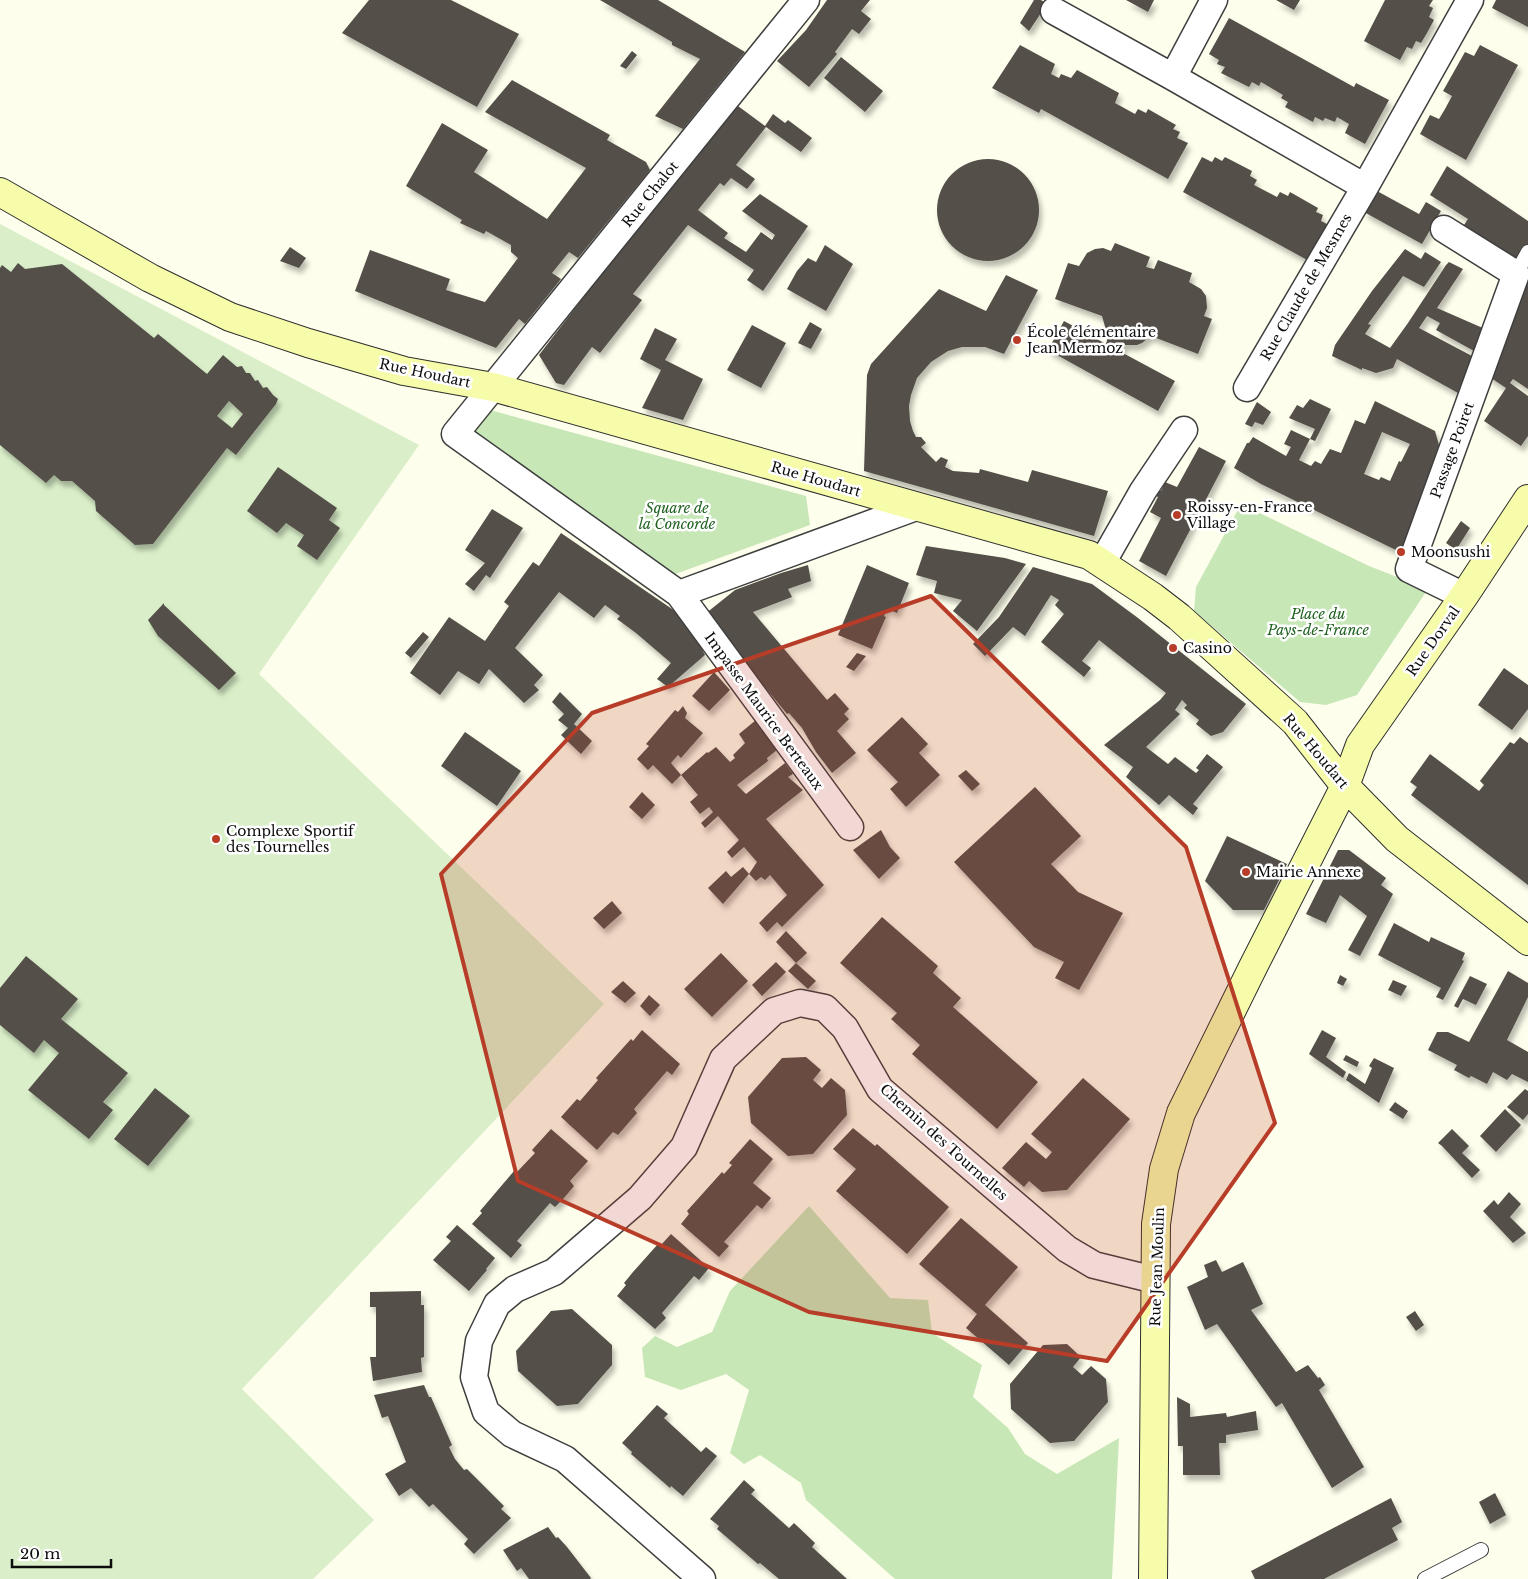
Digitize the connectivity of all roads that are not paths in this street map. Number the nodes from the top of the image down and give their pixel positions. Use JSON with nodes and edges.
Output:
{"nodes":[{"id":1,"x":806,"y":0,"type":"edge"},
{"id":2,"x":1214,"y":0,"type":"edge"},
{"id":3,"x":1470,"y":0,"type":"edge"},
{"id":4,"x":1054,"y":11,"type":"dead end"},
{"id":5,"x":1173,"y":77,"type":"junction"},
{"id":6,"x":1365,"y":187,"type":"junction"},
{"id":7,"x":0,"y":192,"type":"edge"},
{"id":8,"x":1444,"y":229,"type":"dead end"},
{"id":9,"x":1522,"y":263,"type":"edge"},
{"id":10,"x":493,"y":387,"type":"junction"},
{"id":11,"x":1247,"y":388,"type":"dead end"},
{"id":12,"x":1184,"y":430,"type":"dead end"},
{"id":13,"x":1528,"y":499,"type":"edge"},
{"id":14,"x":916,"y":507,"type":"junction"},
{"id":15,"x":1102,"y":563,"type":"junction"},
{"id":16,"x":679,"y":594,"type":"junction"},
{"id":17,"x":1464,"y":596,"type":"junction"},
{"id":18,"x":1345,"y":786,"type":"junction"},
{"id":19,"x":850,"y":827,"type":"dead end"},
{"id":20,"x":1528,"y":941,"type":"edge"},
{"id":21,"x":1155,"y":1280,"type":"junction"},
{"id":22,"x":1481,"y":1550,"type":"dead end"},
{"id":23,"x":702,"y":1579,"type":"edge"},
{"id":24,"x":1153,"y":1579,"type":"edge"},
{"id":25,"x":1424,"y":1579,"type":"edge"}],
"edges":[{"from":1,"to":10,"type":"street","name":"Rue Chalot"},
{"from":2,"to":5,"type":"street"},
{"from":3,"to":6,"type":"street","name":"Rue Claude de Mesmes"},
{"from":4,"to":5,"type":"street"},
{"from":5,"to":6,"type":"street"},
{"from":6,"to":11,"type":"street","name":"Rue Claude de Mesmes"},
{"from":7,"to":10,"type":"street","name":"Rue Houdart"},
{"from":8,"to":9,"type":"street","name":"Passage Poiret"},
{"from":9,"to":17,"type":"street","name":"Passage Poiret"},
{"from":10,"to":14,"type":"street","name":"Rue Houdart"},
{"from":10,"to":16,"type":"street"},
{"from":12,"to":15,"type":"street"},
{"from":13,"to":17,"type":"street","name":"Rue Dorval"},
{"from":14,"to":15,"type":"street","name":"Rue Houdart"},
{"from":14,"to":16,"type":"street"},
{"from":15,"to":18,"type":"street","name":"Rue Houdart"},
{"from":16,"to":19,"type":"street","name":"Impasse Maurice Berteaux"},
{"from":17,"to":18,"type":"street","name":"Rue Dorval"},
{"from":18,"to":20,"type":"street","name":"Rue Houdart"},
{"from":18,"to":21,"type":"street","name":"Rue Jean Moulin"},
{"from":21,"to":23,"type":"street","name":"Chemin des Tournelles"},
{"from":21,"to":24,"type":"street","name":"Rue Jean Moulin"},
{"from":22,"to":25,"type":"lane"}]}
